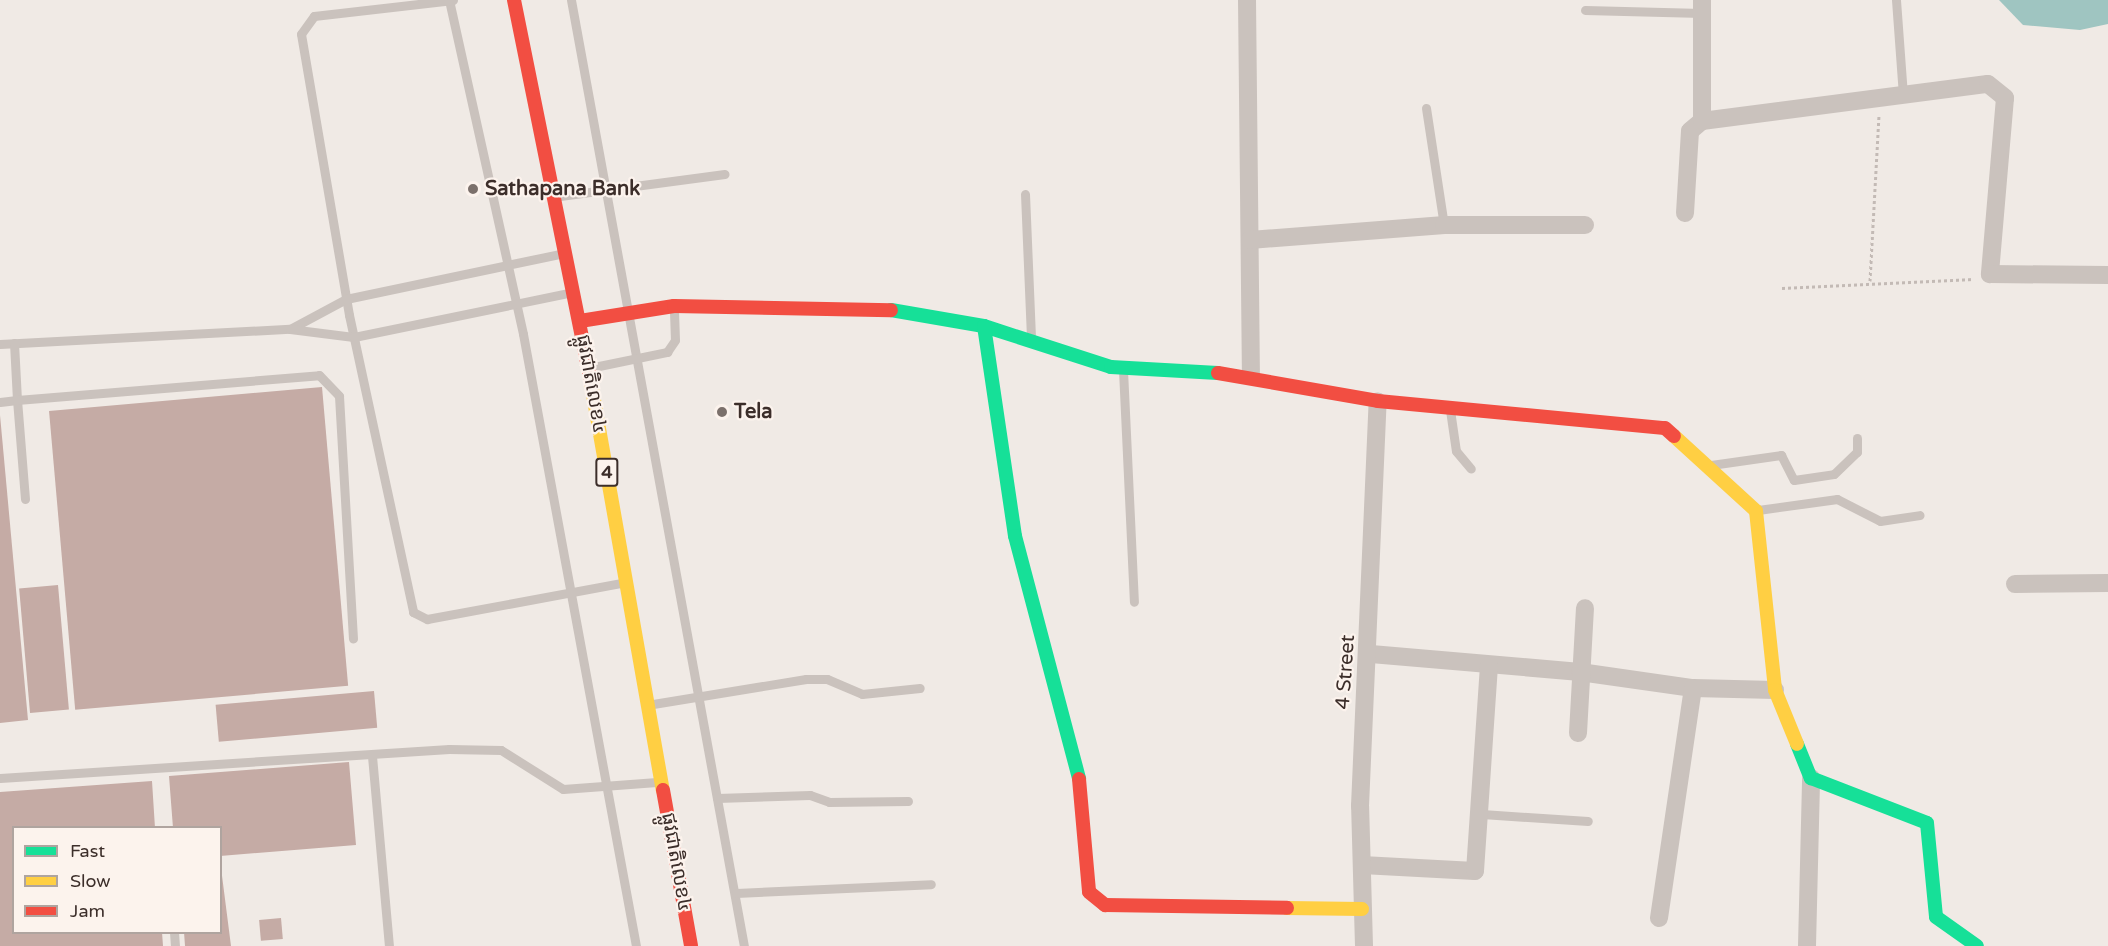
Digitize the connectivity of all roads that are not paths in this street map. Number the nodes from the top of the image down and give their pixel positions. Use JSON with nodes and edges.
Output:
{"nodes":[{"id":1,"x":450,"y":0,"type":"edge"},
{"id":2,"x":514,"y":0,"type":"edge"},
{"id":3,"x":571,"y":0,"type":"edge"},
{"id":4,"x":1247,"y":0,"type":"edge"},
{"id":5,"x":1896,"y":0,"type":"edge"},
{"id":6,"x":1702,"y":6,"type":"edge"},
{"id":7,"x":1586,"y":10,"type":"dead end"},
{"id":8,"x":1903,"y":95,"type":"junction"},
{"id":9,"x":1426,"y":108,"type":"dead end"},
{"id":10,"x":1702,"y":121,"type":"junction"},
{"id":11,"x":725,"y":174,"type":"dead end"},
{"id":12,"x":608,"y":189,"type":"junction"},
{"id":13,"x":1025,"y":195,"type":"dead end"},
{"id":14,"x":554,"y":197,"type":"junction"},
{"id":15,"x":1685,"y":213,"type":"dead end"},
{"id":16,"x":1444,"y":225,"type":"junction"},
{"id":17,"x":1585,"y":225,"type":"dead end"},
{"id":18,"x":1250,"y":240,"type":"junction"},
{"id":19,"x":566,"y":253,"type":"junction"},
{"id":20,"x":507,"y":265,"type":"junction"},
{"id":21,"x":2108,"y":275,"type":"edge"},
{"id":22,"x":574,"y":292,"type":"junction"},
{"id":23,"x":346,"y":299,"type":"junction"},
{"id":24,"x":516,"y":305,"type":"junction"},
{"id":25,"x":674,"y":306,"type":"junction"},
{"id":26,"x":629,"y":309,"type":"junction"},
{"id":27,"x":579,"y":321,"type":"junction"},
{"id":28,"x":984,"y":326,"type":"junction"},
{"id":29,"x":290,"y":329,"type":"junction"},
{"id":30,"x":354,"y":337,"type":"junction"},
{"id":31,"x":14,"y":343,"type":"junction"},
{"id":32,"x":0,"y":344,"type":"edge"},
{"id":33,"x":1031,"y":344,"type":"junction"},
{"id":34,"x":638,"y":359,"type":"junction"},
{"id":35,"x":1123,"y":367,"type":"junction"},
{"id":36,"x":588,"y":368,"type":"junction"},
{"id":37,"x":1251,"y":375,"type":"junction"},
{"id":38,"x":17,"y":400,"type":"junction"},
{"id":39,"x":1378,"y":401,"type":"junction"},
{"id":40,"x":0,"y":402,"type":"edge"},
{"id":41,"x":1450,"y":405,"type":"junction"},
{"id":42,"x":1857,"y":438,"type":"dead end"},
{"id":43,"x":1706,"y":466,"type":"junction"},
{"id":44,"x":1471,"y":469,"type":"dead end"},
{"id":45,"x":25,"y":498,"type":"dead end"},
{"id":46,"x":1756,"y":511,"type":"junction"},
{"id":47,"x":1920,"y":515,"type":"dead end"},
{"id":48,"x":626,"y":582,"type":"junction"},
{"id":49,"x":2108,"y":583,"type":"edge"},
{"id":50,"x":2015,"y":584,"type":"dead end"},
{"id":51,"x":571,"y":593,"type":"junction"},
{"id":52,"x":1134,"y":602,"type":"dead end"},
{"id":53,"x":1585,"y":608,"type":"dead end"},
{"id":54,"x":353,"y":639,"type":"dead end"},
{"id":55,"x":1371,"y":654,"type":"junction"},
{"id":56,"x":1489,"y":665,"type":"junction"},
{"id":57,"x":1580,"y":672,"type":"junction"},
{"id":58,"x":920,"y":688,"type":"dead end"},
{"id":59,"x":1693,"y":688,"type":"junction"},
{"id":60,"x":1775,"y":690,"type":"junction"},
{"id":61,"x":700,"y":695,"type":"junction"},
{"id":62,"x":648,"y":705,"type":"junction"},
{"id":63,"x":1578,"y":734,"type":"dead end"},
{"id":64,"x":372,"y":756,"type":"junction"},
{"id":65,"x":0,"y":778,"type":"edge"},
{"id":66,"x":1811,"y":778,"type":"junction"},
{"id":67,"x":662,"y":782,"type":"junction"},
{"id":68,"x":608,"y":790,"type":"junction"},
{"id":69,"x":717,"y":798,"type":"junction"},
{"id":70,"x":908,"y":801,"type":"dead end"},
{"id":71,"x":1482,"y":814,"type":"junction"},
{"id":72,"x":1588,"y":822,"type":"dead end"},
{"id":73,"x":1362,"y":865,"type":"junction"},
{"id":74,"x":931,"y":884,"type":"dead end"},
{"id":75,"x":736,"y":893,"type":"junction"},
{"id":76,"x":1362,"y":909,"type":"junction"},
{"id":77,"x":1659,"y":918,"type":"dead end"},
{"id":78,"x":388,"y":946,"type":"edge"},
{"id":79,"x":636,"y":946,"type":"edge"},
{"id":80,"x":691,"y":946,"type":"edge"},
{"id":81,"x":744,"y":946,"type":"edge"},
{"id":82,"x":1364,"y":946,"type":"edge"},
{"id":83,"x":1807,"y":946,"type":"edge"},
{"id":84,"x":1977,"y":946,"type":"edge"}],
"edges":[{"from":1,"to":20,"type":"lane"},
{"from":1,"to":23,"type":"lane"},
{"from":2,"to":14,"type":"main road","name":"ផ្លូវជាតិលេខ៤","number":"4"},
{"from":3,"to":12,"type":"lane"},
{"from":4,"to":18,"type":"street"},
{"from":5,"to":8,"type":"lane"},
{"from":6,"to":7,"type":"lane"},
{"from":6,"to":10,"type":"street"},
{"from":8,"to":10,"type":"street"},
{"from":8,"to":21,"type":"street"},
{"from":9,"to":16,"type":"lane"},
{"from":10,"to":15,"type":"street"},
{"from":11,"to":12,"type":"lane"},
{"from":12,"to":14,"type":"lane"},
{"from":12,"to":26,"type":"lane"},
{"from":13,"to":33,"type":"lane"},
{"from":14,"to":19,"type":"main road","name":"ផ្លូវជាតិលេខ៤","number":"4"},
{"from":16,"to":17,"type":"street"},
{"from":16,"to":18,"type":"street"},
{"from":18,"to":37,"type":"street"},
{"from":19,"to":20,"type":"lane"},
{"from":19,"to":22,"type":"main road","name":"ផ្លូវជាតិលេខ៤","number":"4"},
{"from":20,"to":23,"type":"lane"},
{"from":20,"to":24,"type":"lane"},
{"from":22,"to":24,"type":"lane"},
{"from":22,"to":27,"type":"main road","name":"ផ្លូវជាតិលេខ៤","number":"4"},
{"from":23,"to":29,"type":"lane"},
{"from":23,"to":30,"type":"lane"},
{"from":24,"to":30,"type":"lane"},
{"from":24,"to":51,"type":"lane"},
{"from":25,"to":26,"type":"main road"},
{"from":25,"to":28,"type":"main road"},
{"from":25,"to":34,"type":"lane"},
{"from":26,"to":27,"type":"main road"},
{"from":26,"to":34,"type":"lane"},
{"from":27,"to":36,"type":"main road","name":"ផ្លូវជាតិលេខ៤","number":"4"},
{"from":28,"to":33,"type":"main road"},
{"from":28,"to":76,"type":"main road"},
{"from":29,"to":30,"type":"lane"},
{"from":29,"to":31,"type":"lane"},
{"from":30,"to":51,"type":"lane"},
{"from":31,"to":32,"type":"lane"},
{"from":31,"to":38,"type":"lane"},
{"from":33,"to":35,"type":"main road"},
{"from":34,"to":36,"type":"lane"},
{"from":34,"to":61,"type":"lane"},
{"from":35,"to":37,"type":"main road"},
{"from":35,"to":52,"type":"lane"},
{"from":36,"to":48,"type":"main road","name":"ផ្លូវជាតិលេខ៤","number":"4"},
{"from":37,"to":39,"type":"main road"},
{"from":38,"to":40,"type":"lane"},
{"from":38,"to":45,"type":"lane"},
{"from":38,"to":54,"type":"lane"},
{"from":39,"to":41,"type":"main road"},
{"from":39,"to":55,"type":"street","name":"4 Street"},
{"from":41,"to":43,"type":"main road"},
{"from":41,"to":44,"type":"lane"},
{"from":42,"to":43,"type":"lane"},
{"from":43,"to":46,"type":"main road"},
{"from":46,"to":47,"type":"lane"},
{"from":46,"to":60,"type":"main road"},
{"from":48,"to":51,"type":"lane"},
{"from":48,"to":62,"type":"main road","name":"ផ្លូវជាតិលេខ៤","number":"4"},
{"from":49,"to":50,"type":"street"},
{"from":51,"to":68,"type":"lane"},
{"from":53,"to":57,"type":"street"},
{"from":55,"to":56,"type":"street"},
{"from":55,"to":73,"type":"street","name":"4 Street"},
{"from":56,"to":57,"type":"street"},
{"from":56,"to":71,"type":"street"},
{"from":57,"to":59,"type":"street"},
{"from":57,"to":63,"type":"street"},
{"from":58,"to":61,"type":"lane"},
{"from":59,"to":60,"type":"street"},
{"from":59,"to":77,"type":"street"},
{"from":60,"to":66,"type":"main road"},
{"from":61,"to":62,"type":"lane"},
{"from":61,"to":69,"type":"lane"},
{"from":62,"to":67,"type":"main road","name":"ផ្លូវជាតិលេខ៤","number":"4"},
{"from":64,"to":65,"type":"lane"},
{"from":64,"to":68,"type":"lane"},
{"from":64,"to":78,"type":"lane"},
{"from":66,"to":83,"type":"street"},
{"from":66,"to":84,"type":"main road"},
{"from":67,"to":68,"type":"lane"},
{"from":67,"to":80,"type":"main road","name":"ផ្លូវជាតិលេខ៤","number":"4"},
{"from":68,"to":79,"type":"lane"},
{"from":69,"to":70,"type":"lane"},
{"from":69,"to":75,"type":"lane"},
{"from":71,"to":72,"type":"lane"},
{"from":71,"to":73,"type":"street"},
{"from":73,"to":76,"type":"street","name":"4 Street"},
{"from":74,"to":75,"type":"lane"},
{"from":75,"to":81,"type":"lane"},
{"from":76,"to":82,"type":"street","name":"4 Street"}]}
